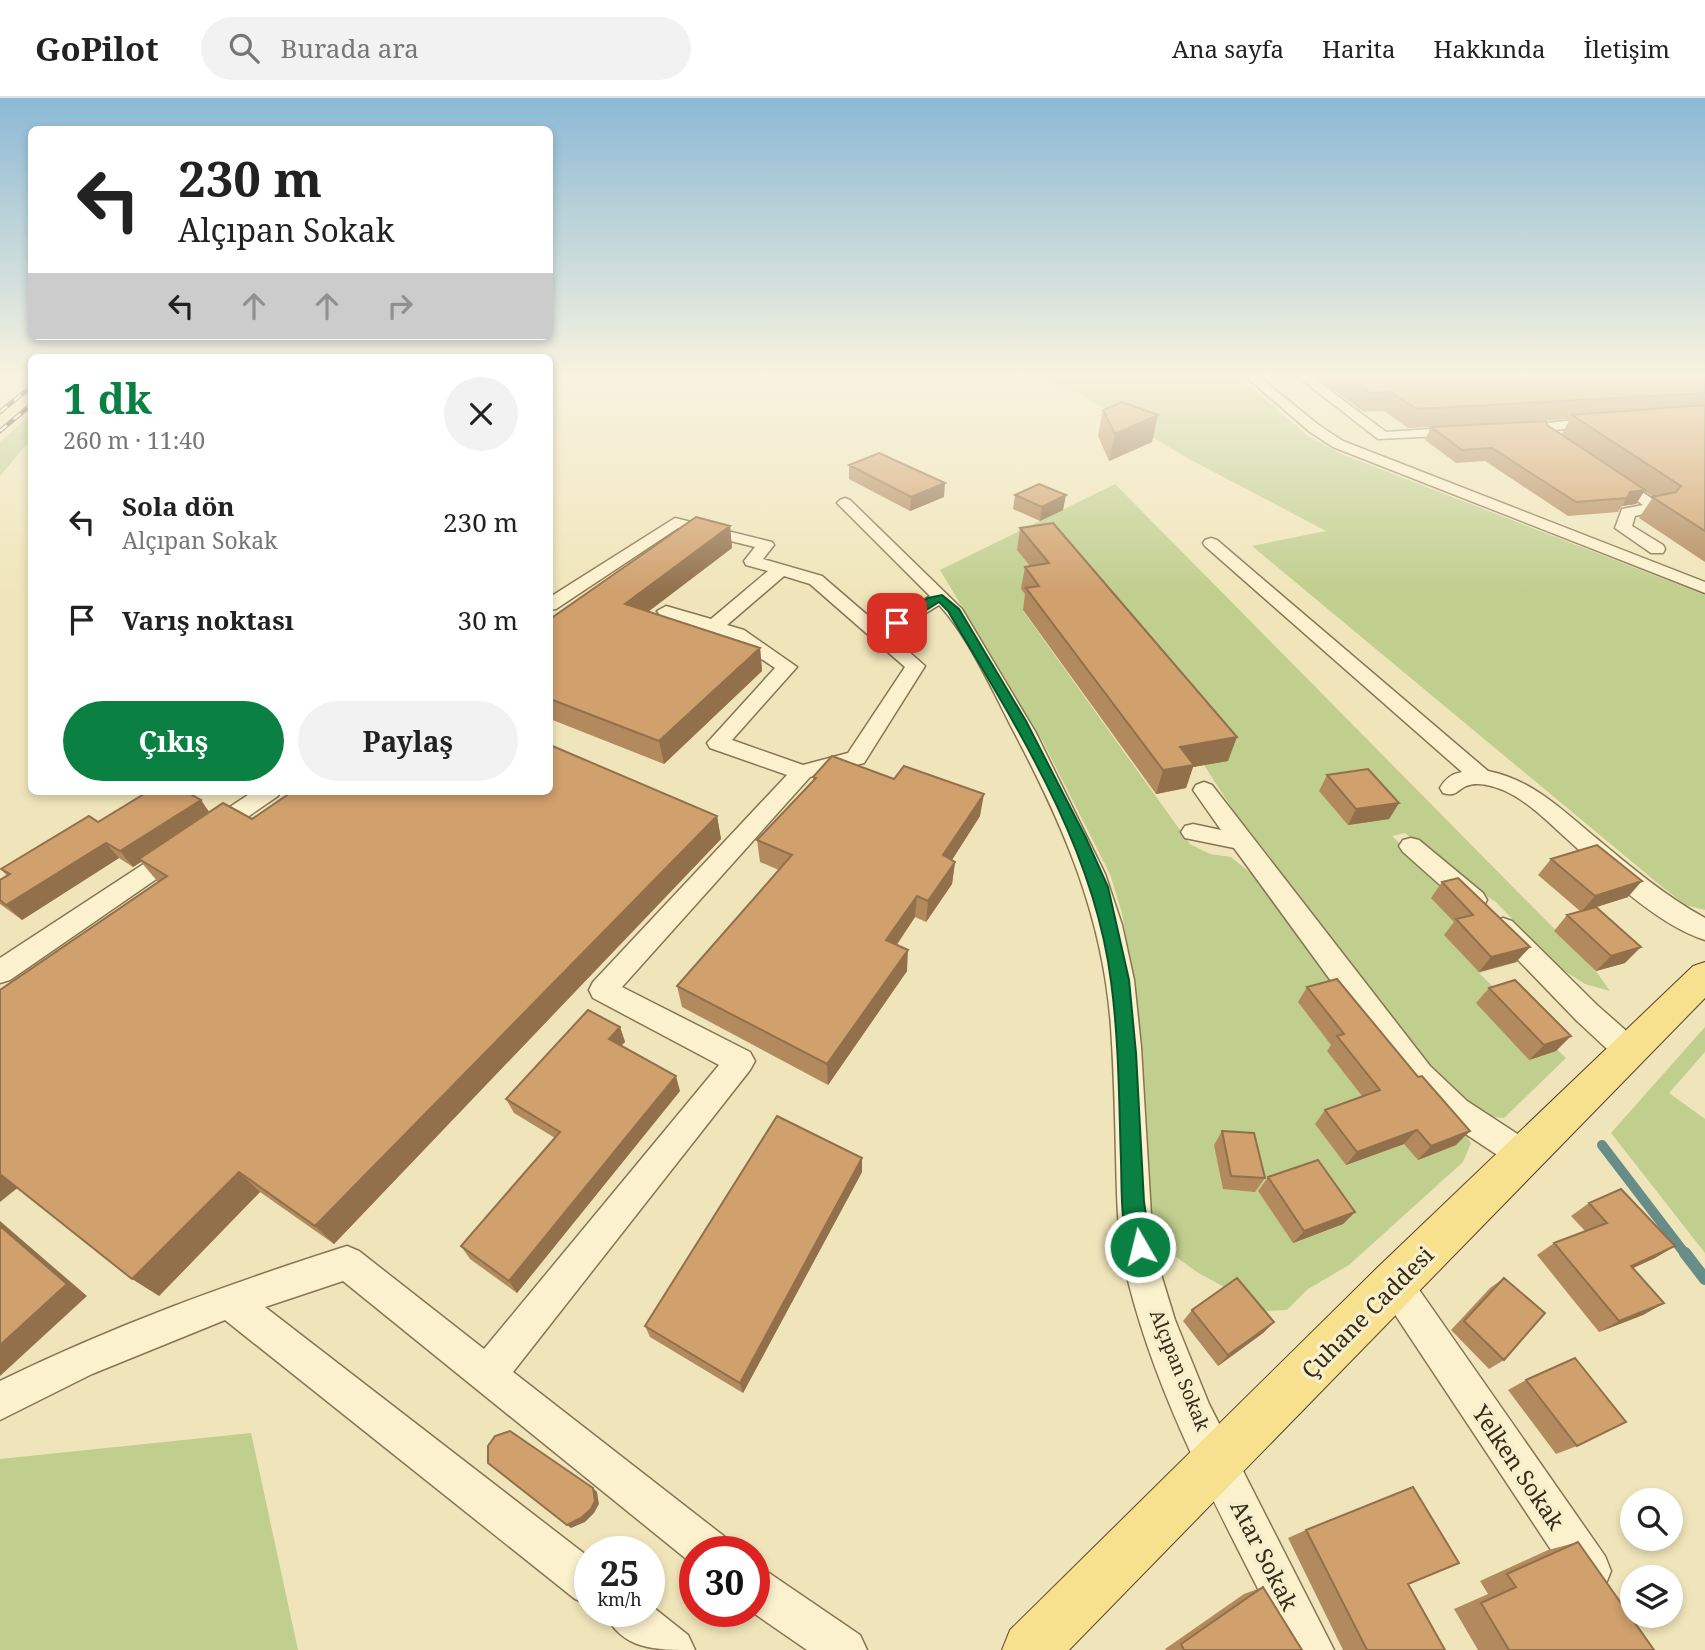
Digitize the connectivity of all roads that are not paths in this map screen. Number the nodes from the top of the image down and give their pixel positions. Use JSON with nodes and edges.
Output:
{"nodes":[{"id":1,"x":1349,"y":448,"type":"edge"},
{"id":2,"x":1570,"y":448,"type":"edge"},
{"id":3,"x":1580,"y":455,"type":"edge"},
{"id":4,"x":1602,"y":470,"type":"edge"},
{"id":5,"x":845,"y":503,"type":"dead end"},
{"id":6,"x":1211,"y":544,"type":"dead end"},
{"id":7,"x":1657,"y":549,"type":"dead end"},
{"id":8,"x":780,"y":570,"type":"junction"},
{"id":9,"x":1705,"y":589,"type":"edge"},
{"id":10,"x":942,"y":598,"type":"junction"},
{"id":11,"x":553,"y":603,"type":"edge"},
{"id":12,"x":666,"y":611,"type":"dead end"},
{"id":13,"x":714,"y":626,"type":"junction"},
{"id":14,"x":879,"y":634,"type":"junction"},
{"id":15,"x":802,"y":772,"type":"junction"},
{"id":16,"x":1481,"y":777,"type":"junction"},
{"id":17,"x":1451,"y":788,"type":"dead end"},
{"id":18,"x":1204,"y":790,"type":"dead end"},
{"id":19,"x":264,"y":795,"type":"edge"},
{"id":20,"x":1193,"y":832,"type":"dead end"},
{"id":21,"x":1242,"y":840,"type":"junction"},
{"id":22,"x":1411,"y":846,"type":"dead end"},
{"id":23,"x":1705,"y":930,"type":"edge"},
{"id":24,"x":0,"y":972,"type":"edge"},
{"id":25,"x":1705,"y":976,"type":"edge"},
{"id":26,"x":1630,"y":1052,"type":"junction"},
{"id":27,"x":1525,"y":1156,"type":"junction"},
{"id":28,"x":1394,"y":1283,"type":"junction"},
{"id":29,"x":229,"y":1301,"type":"junction"},
{"id":30,"x":487,"y":1375,"type":"junction"},
{"id":31,"x":0,"y":1401,"type":"edge"},
{"id":32,"x":1217,"y":1461,"type":"junction"},
{"id":33,"x":690,"y":1536,"type":"edge"},
{"id":34,"x":574,"y":1571,"type":"edge"},
{"id":35,"x":770,"y":1599,"type":"edge"},
{"id":36,"x":1612,"y":1604,"type":"edge"},
{"id":37,"x":644,"y":1627,"type":"edge"},
{"id":38,"x":673,"y":1650,"type":"edge"},
{"id":39,"x":845,"y":1650,"type":"edge"},
{"id":40,"x":1030,"y":1650,"type":"edge"},
{"id":41,"x":1312,"y":1650,"type":"edge"}],
"edges":[{"from":1,"to":9,"type":"street"},
{"from":2,"to":3,"type":"street"},
{"from":4,"to":7,"type":"street"},
{"from":5,"to":10,"type":"street","name":"Alçıpan Sokak"},
{"from":6,"to":16,"type":"street"},
{"from":8,"to":11,"type":"street"},
{"from":8,"to":13,"type":"street"},
{"from":8,"to":14,"type":"street"},
{"from":10,"to":14,"type":"street"},
{"from":10,"to":32,"type":"street","name":"Alçıpan Sokak"},
{"from":12,"to":13,"type":"street"},
{"from":13,"to":15,"type":"street"},
{"from":14,"to":15,"type":"street"},
{"from":15,"to":30,"type":"street"},
{"from":16,"to":17,"type":"street"},
{"from":16,"to":23,"type":"street"},
{"from":18,"to":21,"type":"street"},
{"from":19,"to":24,"type":"street"},
{"from":20,"to":21,"type":"street"},
{"from":21,"to":27,"type":"street"},
{"from":22,"to":26,"type":"street"},
{"from":25,"to":26,"type":"main road","name":"Çuhane Caddesi"},
{"from":26,"to":27,"type":"main road","name":"Çuhane Caddesi"},
{"from":27,"to":28,"type":"main road","name":"Çuhane Caddesi"},
{"from":28,"to":32,"type":"main road","name":"Çuhane Caddesi"},
{"from":28,"to":36,"type":"street","name":"Yelken Sokak"},
{"from":29,"to":30,"type":"street"},
{"from":29,"to":31,"type":"street"},
{"from":29,"to":34,"type":"street"},
{"from":30,"to":33,"type":"street"},
{"from":32,"to":40,"type":"main road","name":"Çuhane Caddesi"},
{"from":32,"to":41,"type":"street","name":"Atar Sokak"},
{"from":35,"to":39,"type":"street"},
{"from":37,"to":38,"type":"street"}]}
